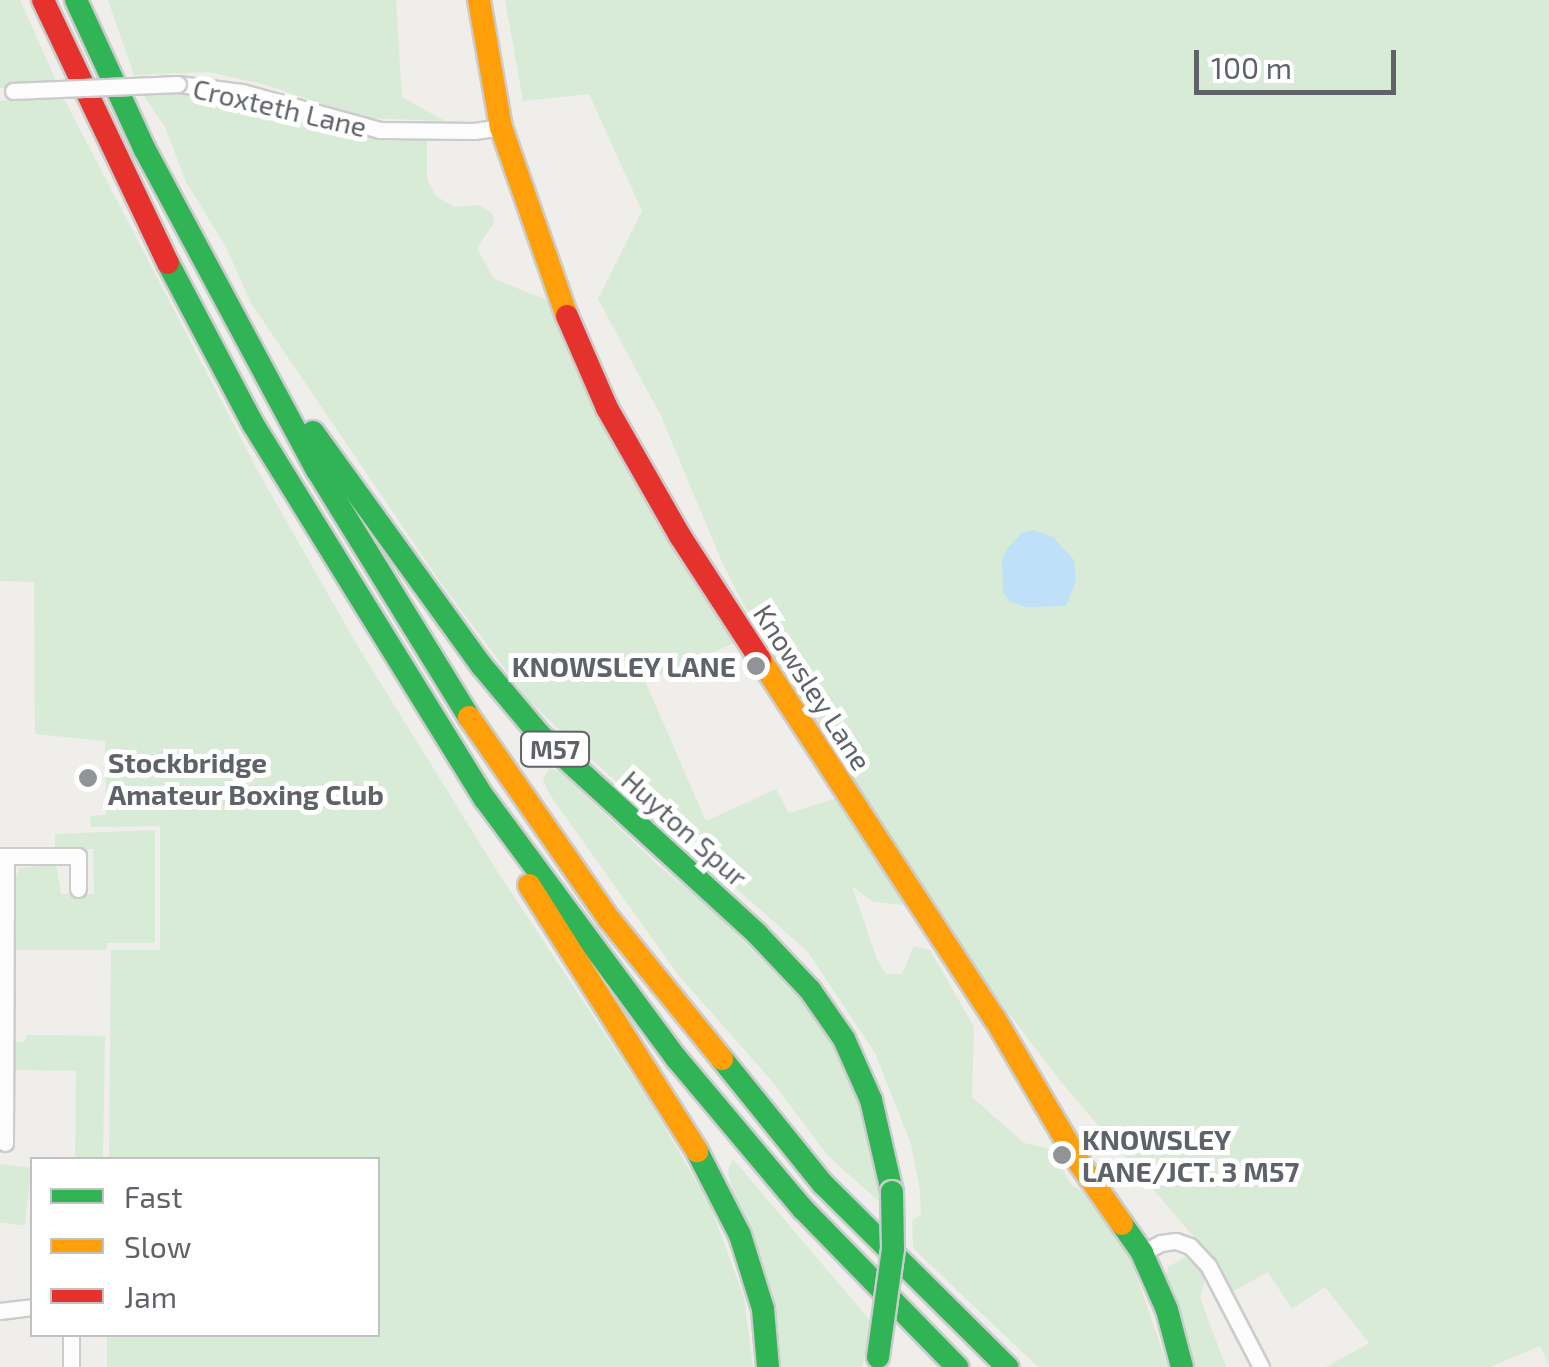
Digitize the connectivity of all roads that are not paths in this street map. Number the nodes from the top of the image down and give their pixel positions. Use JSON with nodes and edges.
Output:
{"nodes":[{"id":1,"x":43,"y":0,"type":"edge"},
{"id":2,"x":76,"y":0,"type":"edge"},
{"id":3,"x":479,"y":0,"type":"edge"},
{"id":4,"x":6,"y":93,"type":"edge"},
{"id":5,"x":501,"y":127,"type":"junction"},
{"id":6,"x":217,"y":290,"type":"junction"},
{"id":7,"x":486,"y":798,"type":"junction"},
{"id":8,"x":3,"y":856,"type":"edge"},
{"id":9,"x":78,"y":888,"type":"dead end"},
{"id":10,"x":5,"y":1143,"type":"dead end"},
{"id":11,"x":1142,"y":1253,"type":"junction"},
{"id":12,"x":30,"y":1307,"type":"edge"},
{"id":13,"x":0,"y":1312,"type":"edge"},
{"id":14,"x":71,"y":1337,"type":"edge"},
{"id":15,"x":876,"y":1362,"type":"edge"},
{"id":16,"x":71,"y":1367,"type":"edge"},
{"id":17,"x":768,"y":1367,"type":"edge"},
{"id":18,"x":957,"y":1367,"type":"edge"},
{"id":19,"x":1007,"y":1367,"type":"edge"},
{"id":20,"x":1182,"y":1367,"type":"edge"},
{"id":21,"x":1260,"y":1367,"type":"edge"}],
"edges":[{"from":1,"to":7,"type":"main road"},
{"from":2,"to":6,"type":"main road","number":"M57"},
{"from":3,"to":5,"type":"main road","name":"Knowsley Lane"},
{"from":4,"to":5,"type":"street","name":"Croxteth Lane","bridge":true},
{"from":5,"to":11,"type":"main road","name":"Knowsley Lane"},
{"from":6,"to":15,"type":"main road","name":"Huyton Spur","number":"M57","bridge":true},
{"from":6,"to":19,"type":"main road","number":"M57"},
{"from":7,"to":17,"type":"main road"},
{"from":7,"to":18,"type":"main road"},
{"from":8,"to":9,"type":"street"},
{"from":8,"to":10,"type":"street"},
{"from":11,"to":20,"type":"main road","name":"Knowsley Lane"},
{"from":11,"to":21,"type":"street"},
{"from":12,"to":13,"type":"street"},
{"from":14,"to":16,"type":"street"}]}
